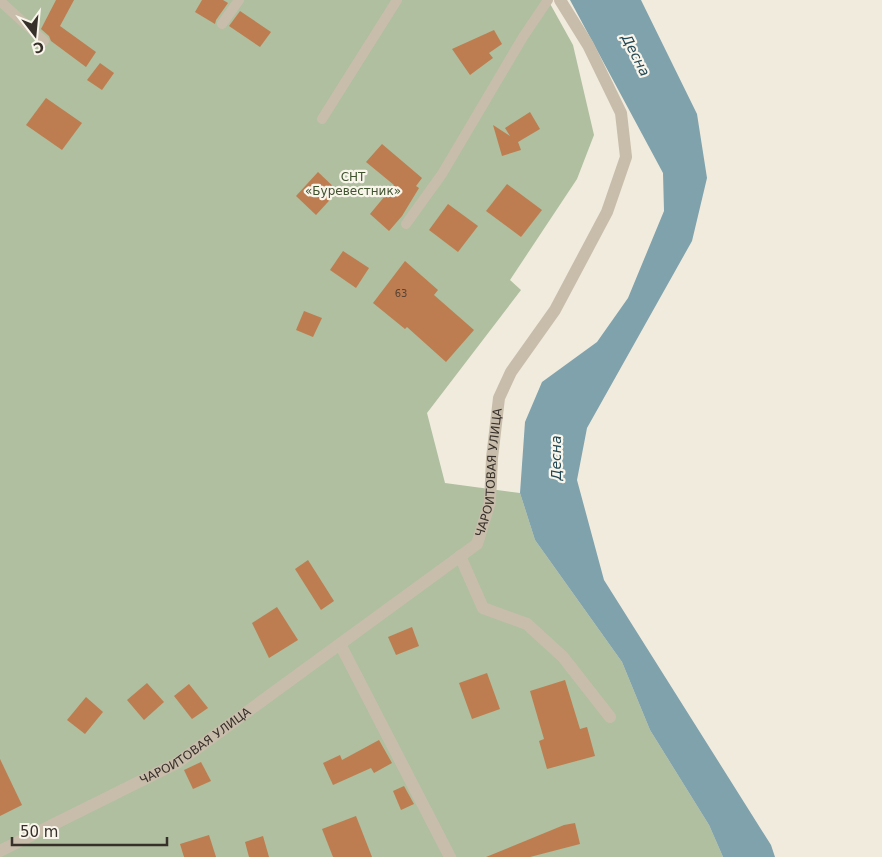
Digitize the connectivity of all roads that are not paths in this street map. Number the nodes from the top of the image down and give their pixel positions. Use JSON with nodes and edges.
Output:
{"nodes":[{"id":1,"x":239,"y":0,"type":"edge"},
{"id":2,"x":397,"y":0,"type":"edge"},
{"id":3,"x":548,"y":0,"type":"edge"},
{"id":4,"x":560,"y":0,"type":"edge"},
{"id":5,"x":0,"y":1,"type":"edge"},
{"id":6,"x":222,"y":24,"type":"dead end"},
{"id":7,"x":44,"y":42,"type":"dead end"},
{"id":8,"x":322,"y":119,"type":"dead end"},
{"id":9,"x":406,"y":224,"type":"dead end"},
{"id":10,"x":460,"y":556,"type":"junction"},
{"id":11,"x":340,"y":644,"type":"junction"},
{"id":12,"x":610,"y":718,"type":"dead end"},
{"id":13,"x":0,"y":850,"type":"edge"},
{"id":14,"x":450,"y":857,"type":"edge"}],
"edges":[{"from":1,"to":6,"type":"lane"},
{"from":2,"to":8,"type":"lane"},
{"from":3,"to":9,"type":"lane"},
{"from":4,"to":10,"type":"street","name":"ЧАРОИТОВАЯ УЛИЦА"},
{"from":5,"to":7,"type":"lane"},
{"from":10,"to":11,"type":"street","name":"ЧАРОИТОВАЯ УЛИЦА"},
{"from":10,"to":12,"type":"street"},
{"from":11,"to":13,"type":"street","name":"ЧАРОИТОВАЯ УЛИЦА"},
{"from":11,"to":14,"type":"street"}]}
